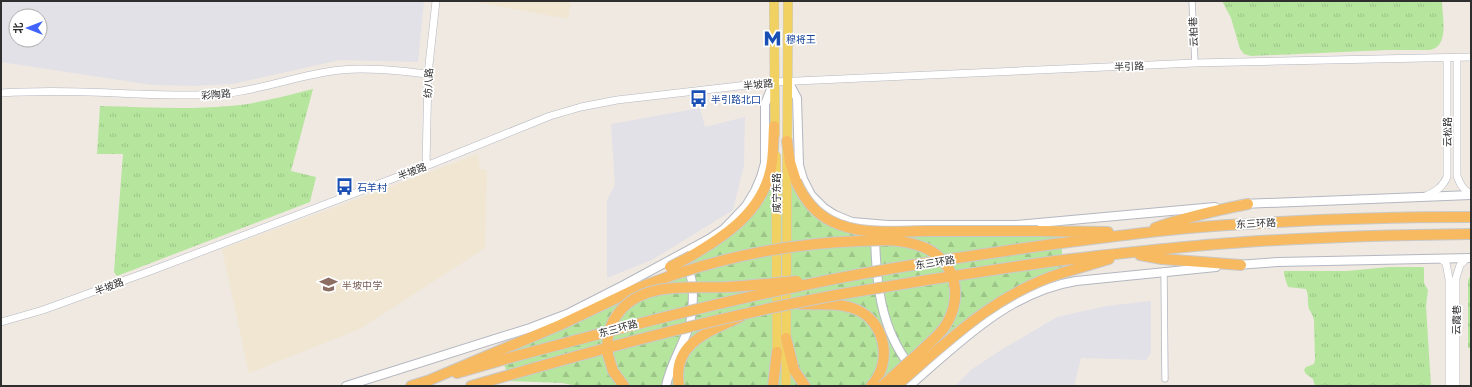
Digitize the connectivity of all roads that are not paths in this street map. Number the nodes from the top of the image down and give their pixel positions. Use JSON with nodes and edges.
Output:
{"nodes":[{"id":1,"x":436,"y":1,"type":"edge"},
{"id":2,"x":774,"y":1,"type":"edge"},
{"id":3,"x":788,"y":1,"type":"edge"},
{"id":4,"x":1192,"y":1,"type":"edge"},
{"id":5,"x":1471,"y":57,"type":"edge"},
{"id":6,"x":1447,"y":58,"type":"junction"},
{"id":7,"x":1457,"y":58,"type":"junction"},
{"id":8,"x":1195,"y":64,"type":"junction"},
{"id":9,"x":428,"y":74,"type":"junction"},
{"id":10,"x":788,"y":81,"type":"junction"},
{"id":11,"x":774,"y":82,"type":"junction"},
{"id":12,"x":1,"y":93,"type":"edge"},
{"id":13,"x":774,"y":126,"type":"junction"},
{"id":14,"x":787,"y":141,"type":"junction"},
{"id":15,"x":426,"y":166,"type":"junction"},
{"id":16,"x":1471,"y":195,"type":"edge"},
{"id":17,"x":1426,"y":196,"type":"junction"},
{"id":18,"x":1248,"y":204,"type":"junction"},
{"id":19,"x":1471,"y":217,"type":"edge"},
{"id":20,"x":874,"y":225,"type":"junction"},
{"id":21,"x":1140,"y":233,"type":"junction"},
{"id":22,"x":1471,"y":234,"type":"edge"},
{"id":23,"x":1129,"y":252,"type":"junction"},
{"id":24,"x":686,"y":255,"type":"junction"},
{"id":25,"x":1469,"y":258,"type":"edge"},
{"id":26,"x":1441,"y":259,"type":"junction"},
{"id":27,"x":1241,"y":265,"type":"junction"},
{"id":28,"x":672,"y":271,"type":"junction"},
{"id":29,"x":1164,"y":271,"type":"junction"},
{"id":30,"x":839,"y":278,"type":"junction"},
{"id":31,"x":794,"y":304,"type":"junction"},
{"id":32,"x":748,"y":314,"type":"junction"},
{"id":33,"x":1,"y":322,"type":"edge"},
{"id":34,"x":786,"y":338,"type":"junction"},
{"id":35,"x":777,"y":352,"type":"junction"},
{"id":36,"x":919,"y":377,"type":"junction"},
{"id":37,"x":1165,"y":379,"type":"dead end"},
{"id":38,"x":425,"y":382,"type":"junction"},
{"id":39,"x":346,"y":386,"type":"edge"},
{"id":40,"x":411,"y":386,"type":"edge"},
{"id":41,"x":471,"y":386,"type":"edge"},
{"id":42,"x":624,"y":386,"type":"edge"},
{"id":43,"x":666,"y":386,"type":"edge"},
{"id":44,"x":679,"y":386,"type":"edge"},
{"id":45,"x":773,"y":386,"type":"edge"},
{"id":46,"x":778,"y":386,"type":"edge"},
{"id":47,"x":786,"y":386,"type":"edge"},
{"id":48,"x":805,"y":386,"type":"edge"},
{"id":49,"x":871,"y":386,"type":"edge"},
{"id":50,"x":882,"y":386,"type":"edge"},
{"id":51,"x":896,"y":386,"type":"edge"},
{"id":52,"x":909,"y":386,"type":"edge"},
{"id":53,"x":1449,"y":386,"type":"edge"},
{"id":54,"x":1456,"y":386,"type":"edge"}],
"edges":[{"from":1,"to":9,"type":"street","name":"纺八路"},
{"from":2,"to":11,"type":"main road","name":"咸宁东路"},
{"from":3,"to":10,"type":"main road","name":"咸宁东路"},
{"from":4,"to":8,"type":"street","name":"云柏巷"},
{"from":5,"to":7,"type":"street","name":"半引路"},
{"from":6,"to":7,"type":"street","name":"半引路"},
{"from":6,"to":8,"type":"street","name":"半引路"},
{"from":6,"to":17,"type":"street","name":"云松路"},
{"from":7,"to":16,"type":"street","name":"云松路"},
{"from":8,"to":10,"type":"street","name":"半引路"},
{"from":9,"to":12,"type":"street","name":"彩陶路"},
{"from":9,"to":15,"type":"street","name":"纺八路"},
{"from":10,"to":11,"type":"street","name":"半坡路"},
{"from":10,"to":14,"type":"main road","name":"咸宁东路"},
{"from":10,"to":20,"type":"main road"},
{"from":11,"to":13,"type":"main road","name":"咸宁东路"},
{"from":11,"to":15,"type":"street","name":"半坡路"},
{"from":11,"to":24,"type":"main road"},
{"from":13,"to":24,"type":"highway"},
{"from":13,"to":35,"type":"main road","name":"咸宁东路"},
{"from":14,"to":21,"type":"highway","bridge":true},
{"from":14,"to":34,"type":"main road","name":"咸宁东路"},
{"from":15,"to":33,"type":"street","name":"半坡路"},
{"from":16,"to":17,"type":"main road"},
{"from":17,"to":18,"type":"main road"},
{"from":18,"to":20,"type":"main road"},
{"from":18,"to":21,"type":"highway"},
{"from":19,"to":21,"type":"highway","name":"东三环路"},
{"from":20,"to":36,"type":"main road"},
{"from":21,"to":30,"type":"highway","name":"东三环路","bridge":true},
{"from":22,"to":23,"type":"highway","name":"东三环路"},
{"from":23,"to":27,"type":"highway"},
{"from":23,"to":31,"type":"highway","name":"东三环路","bridge":true},
{"from":23,"to":51,"type":"highway","bridge":true},
{"from":24,"to":28,"type":"highway","bridge":true},
{"from":24,"to":39,"type":"main road"},
{"from":24,"to":43,"type":"main road"},
{"from":25,"to":26,"type":"main road"},
{"from":25,"to":54,"type":"street","name":"云霞巷"},
{"from":26,"to":27,"type":"main road"},
{"from":26,"to":53,"type":"street","name":"云霞巷"},
{"from":27,"to":29,"type":"main road"},
{"from":28,"to":38,"type":"highway"},
{"from":28,"to":50,"type":"highway","bridge":true},
{"from":29,"to":36,"type":"main road"},
{"from":29,"to":37,"type":"street"},
{"from":30,"to":38,"type":"highway","name":"东三环路","bridge":true},
{"from":30,"to":42,"type":"highway","bridge":true},
{"from":31,"to":32,"type":"highway","name":"东三环路","bridge":true},
{"from":31,"to":49,"type":"highway","bridge":true},
{"from":32,"to":41,"type":"highway","name":"东三环路","bridge":true},
{"from":32,"to":44,"type":"highway","bridge":true},
{"from":34,"to":47,"type":"main road","name":"咸宁东路"},
{"from":34,"to":48,"type":"highway"},
{"from":35,"to":45,"type":"highway"},
{"from":35,"to":46,"type":"main road","name":"咸宁东路"},
{"from":36,"to":52,"type":"main road"},
{"from":38,"to":40,"type":"highway","name":"东三环路"}]}
